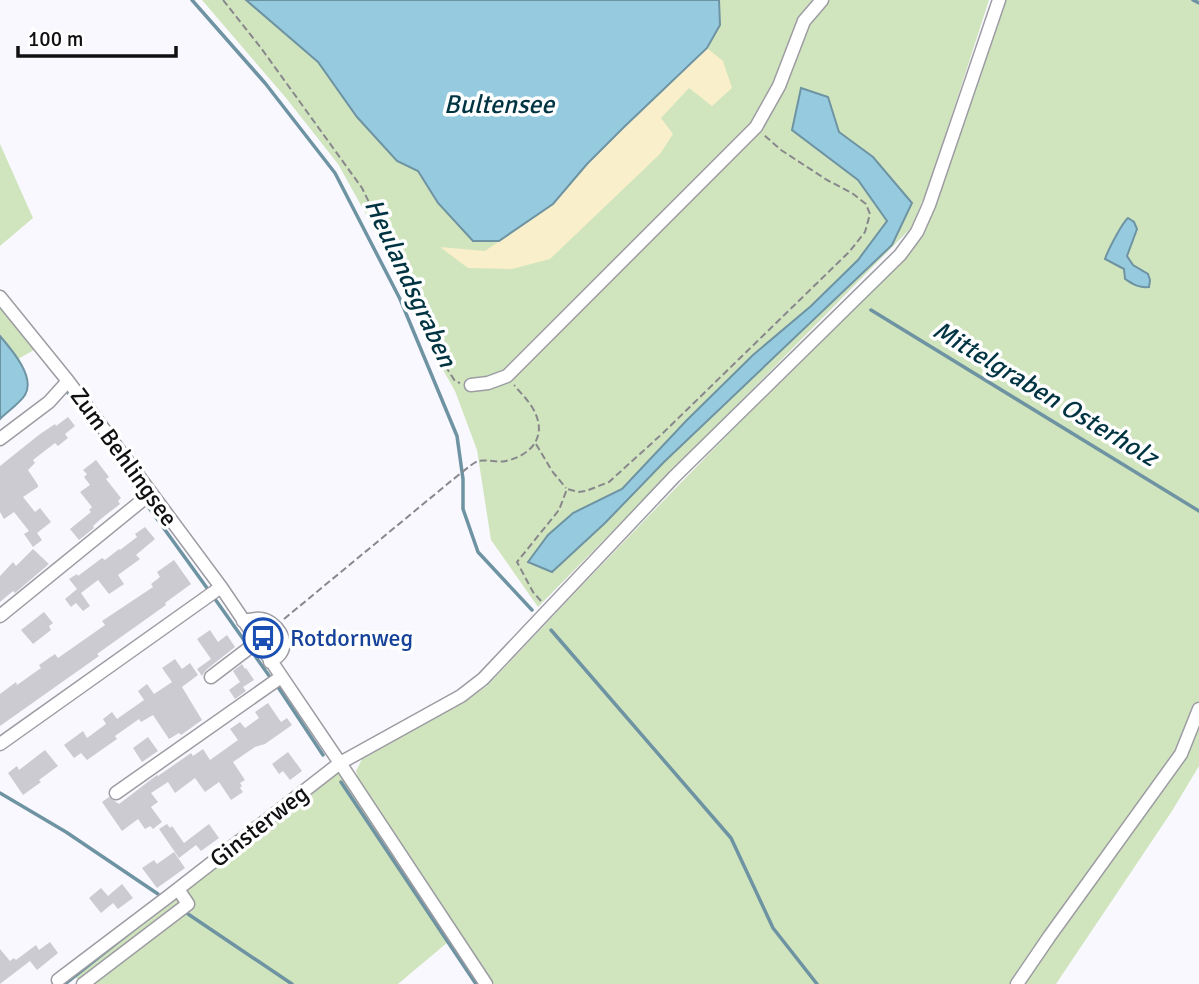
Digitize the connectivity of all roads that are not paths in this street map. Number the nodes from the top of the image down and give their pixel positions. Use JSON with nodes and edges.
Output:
{"nodes":[{"id":1,"x":822,"y":0,"type":"edge"},
{"id":2,"x":995,"y":1,"type":"edge"},
{"id":3,"x":0,"y":297,"type":"edge"},
{"id":4,"x":68,"y":381,"type":"junction"},
{"id":5,"x":471,"y":385,"type":"road end"},
{"id":6,"x":0,"y":439,"type":"edge"},
{"id":7,"x":150,"y":494,"type":"junction"},
{"id":8,"x":221,"y":587,"type":"junction"},
{"id":9,"x":0,"y":616,"type":"edge"},
{"id":10,"x":243,"y":621,"type":"junction"},
{"id":11,"x":257,"y":642,"type":"junction"},
{"id":12,"x":270,"y":662,"type":"junction"},
{"id":13,"x":211,"y":677,"type":"dead end"},
{"id":14,"x":281,"y":677,"type":"junction"},
{"id":15,"x":1199,"y":709,"type":"edge"},
{"id":16,"x":0,"y":744,"type":"edge"},
{"id":17,"x":340,"y":763,"type":"junction"},
{"id":18,"x":116,"y":793,"type":"dead end"},
{"id":19,"x":178,"y":889,"type":"junction"},
{"id":20,"x":58,"y":979,"type":"dead end"},
{"id":21,"x":83,"y":984,"type":"edge"},
{"id":22,"x":486,"y":984,"type":"edge"},
{"id":23,"x":1017,"y":984,"type":"edge"}],
"edges":[{"from":1,"to":5,"type":"street"},
{"from":2,"to":17,"type":"street","name":"Ginsterweg"},
{"from":3,"to":4,"type":"street","name":"Zum Behlingsee"},
{"from":4,"to":6,"type":"street"},
{"from":4,"to":7,"type":"street","name":"Zum Behlingsee"},
{"from":7,"to":8,"type":"street","name":"Zum Behlingsee"},
{"from":7,"to":9,"type":"street"},
{"from":8,"to":10,"type":"street","name":"Zum Behlingsee"},
{"from":8,"to":16,"type":"street"},
{"from":10,"to":11,"type":"street","name":"Zum Behlingsee"},
{"from":10,"to":12,"type":"street"},
{"from":11,"to":12,"type":"street","name":"Zum Behlingsee"},
{"from":11,"to":13,"type":"street"},
{"from":12,"to":14,"type":"street","name":"Zum Behlingsee"},
{"from":14,"to":17,"type":"street","name":"Zum Behlingsee"},
{"from":14,"to":18,"type":"street"},
{"from":15,"to":23,"type":"street"},
{"from":17,"to":19,"type":"street","name":"Ginsterweg"},
{"from":17,"to":22,"type":"street","name":"Zum Behlingsee"},
{"from":19,"to":20,"type":"street","name":"Ginsterweg"},
{"from":19,"to":21,"type":"street"}]}
